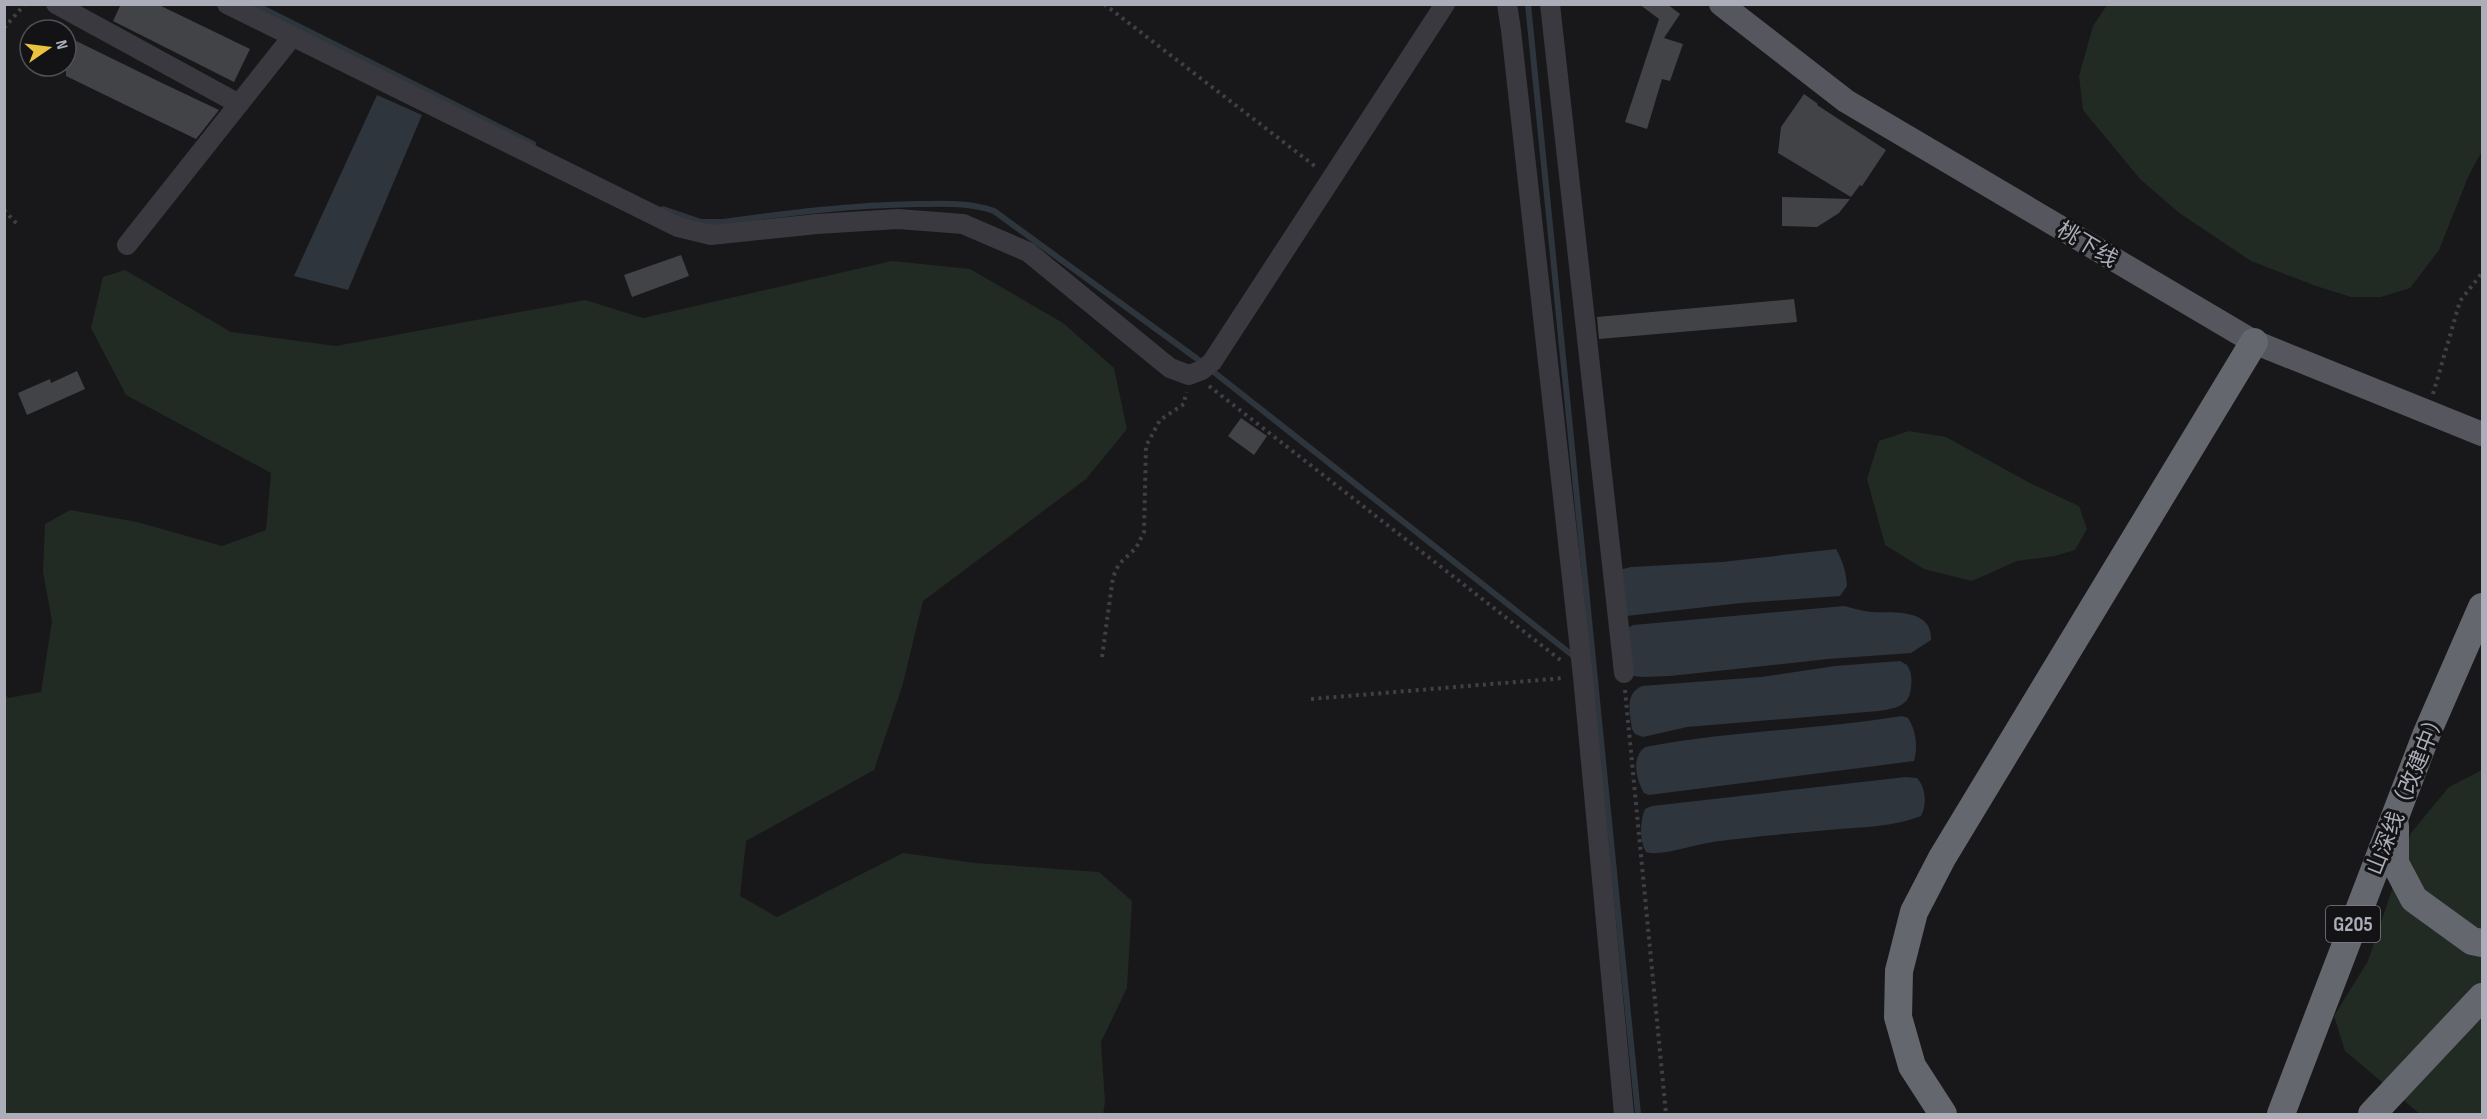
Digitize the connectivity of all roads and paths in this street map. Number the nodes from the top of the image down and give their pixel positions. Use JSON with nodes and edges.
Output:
{"nodes":[{"id":1,"x":25,"y":4,"type":"edge"},
{"id":2,"x":56,"y":4,"type":"edge"},
{"id":3,"x":227,"y":4,"type":"edge"},
{"id":4,"x":1104,"y":4,"type":"edge"},
{"id":5,"x":1445,"y":4,"type":"edge"},
{"id":6,"x":1507,"y":4,"type":"edge"},
{"id":7,"x":1550,"y":4,"type":"edge"},
{"id":8,"x":1721,"y":4,"type":"edge"},
{"id":9,"x":4,"y":28,"type":"edge"},
{"id":10,"x":292,"y":37,"type":"junction"},
{"id":11,"x":239,"y":104,"type":"junction"},
{"id":12,"x":1331,"y":179,"type":"junction"},
{"id":13,"x":4,"y":210,"type":"edge"},
{"id":14,"x":17,"y":224,"type":"dead end"},
{"id":15,"x":127,"y":245,"type":"dead end"},
{"id":16,"x":2482,"y":273,"type":"edge"},
{"id":17,"x":2254,"y":342,"type":"junction"},
{"id":18,"x":1189,"y":375,"type":"junction"},
{"id":19,"x":2428,"y":412,"type":"junction"},
{"id":20,"x":2482,"y":434,"type":"edge"},
{"id":21,"x":2482,"y":607,"type":"edge"},
{"id":22,"x":1102,"y":657,"type":"dead end"},
{"id":23,"x":1624,"y":673,"type":"joint"},
{"id":24,"x":1582,"y":677,"type":"junction"},
{"id":25,"x":1311,"y":699,"type":"dead end"},
{"id":26,"x":2394,"y":815,"type":"junction"},
{"id":27,"x":2482,"y":943,"type":"edge"},
{"id":28,"x":2482,"y":997,"type":"edge"},
{"id":29,"x":1624,"y":1114,"type":"edge"},
{"id":30,"x":1666,"y":1114,"type":"edge"},
{"id":31,"x":1943,"y":1114,"type":"edge"},
{"id":32,"x":2281,"y":1114,"type":"edge"},
{"id":33,"x":2372,"y":1114,"type":"edge"}],
"edges":[{"from":1,"to":9,"type":"path"},
{"from":2,"to":11,"type":"street"},
{"from":3,"to":10,"type":"street"},
{"from":4,"to":12,"type":"path"},
{"from":5,"to":12,"type":"street"},
{"from":6,"to":24,"type":"street"},
{"from":7,"to":23,"type":"street"},
{"from":8,"to":17,"type":"main road","name":"桃下线"},
{"from":10,"to":11,"type":"street"},
{"from":10,"to":18,"type":"street"},
{"from":11,"to":15,"type":"street"},
{"from":12,"to":18,"type":"street"},
{"from":13,"to":14,"type":"path"},
{"from":16,"to":19,"type":"path"},
{"from":17,"to":19,"type":"main road","name":"桃下线"},
{"from":17,"to":31,"type":"highway"},
{"from":18,"to":22,"type":"path"},
{"from":18,"to":24,"type":"path"},
{"from":19,"to":20,"type":"main road","name":"桃下线"},
{"from":21,"to":26,"type":"highway","name":"山深线（改建中）","number":"G205"},
{"from":23,"to":30,"type":"path"},
{"from":24,"to":25,"type":"path"},
{"from":24,"to":29,"type":"street"},
{"from":26,"to":27,"type":"highway"},
{"from":26,"to":32,"type":"highway","name":"山深线（改建中）","number":"G205"},
{"from":28,"to":33,"type":"highway"}]}
